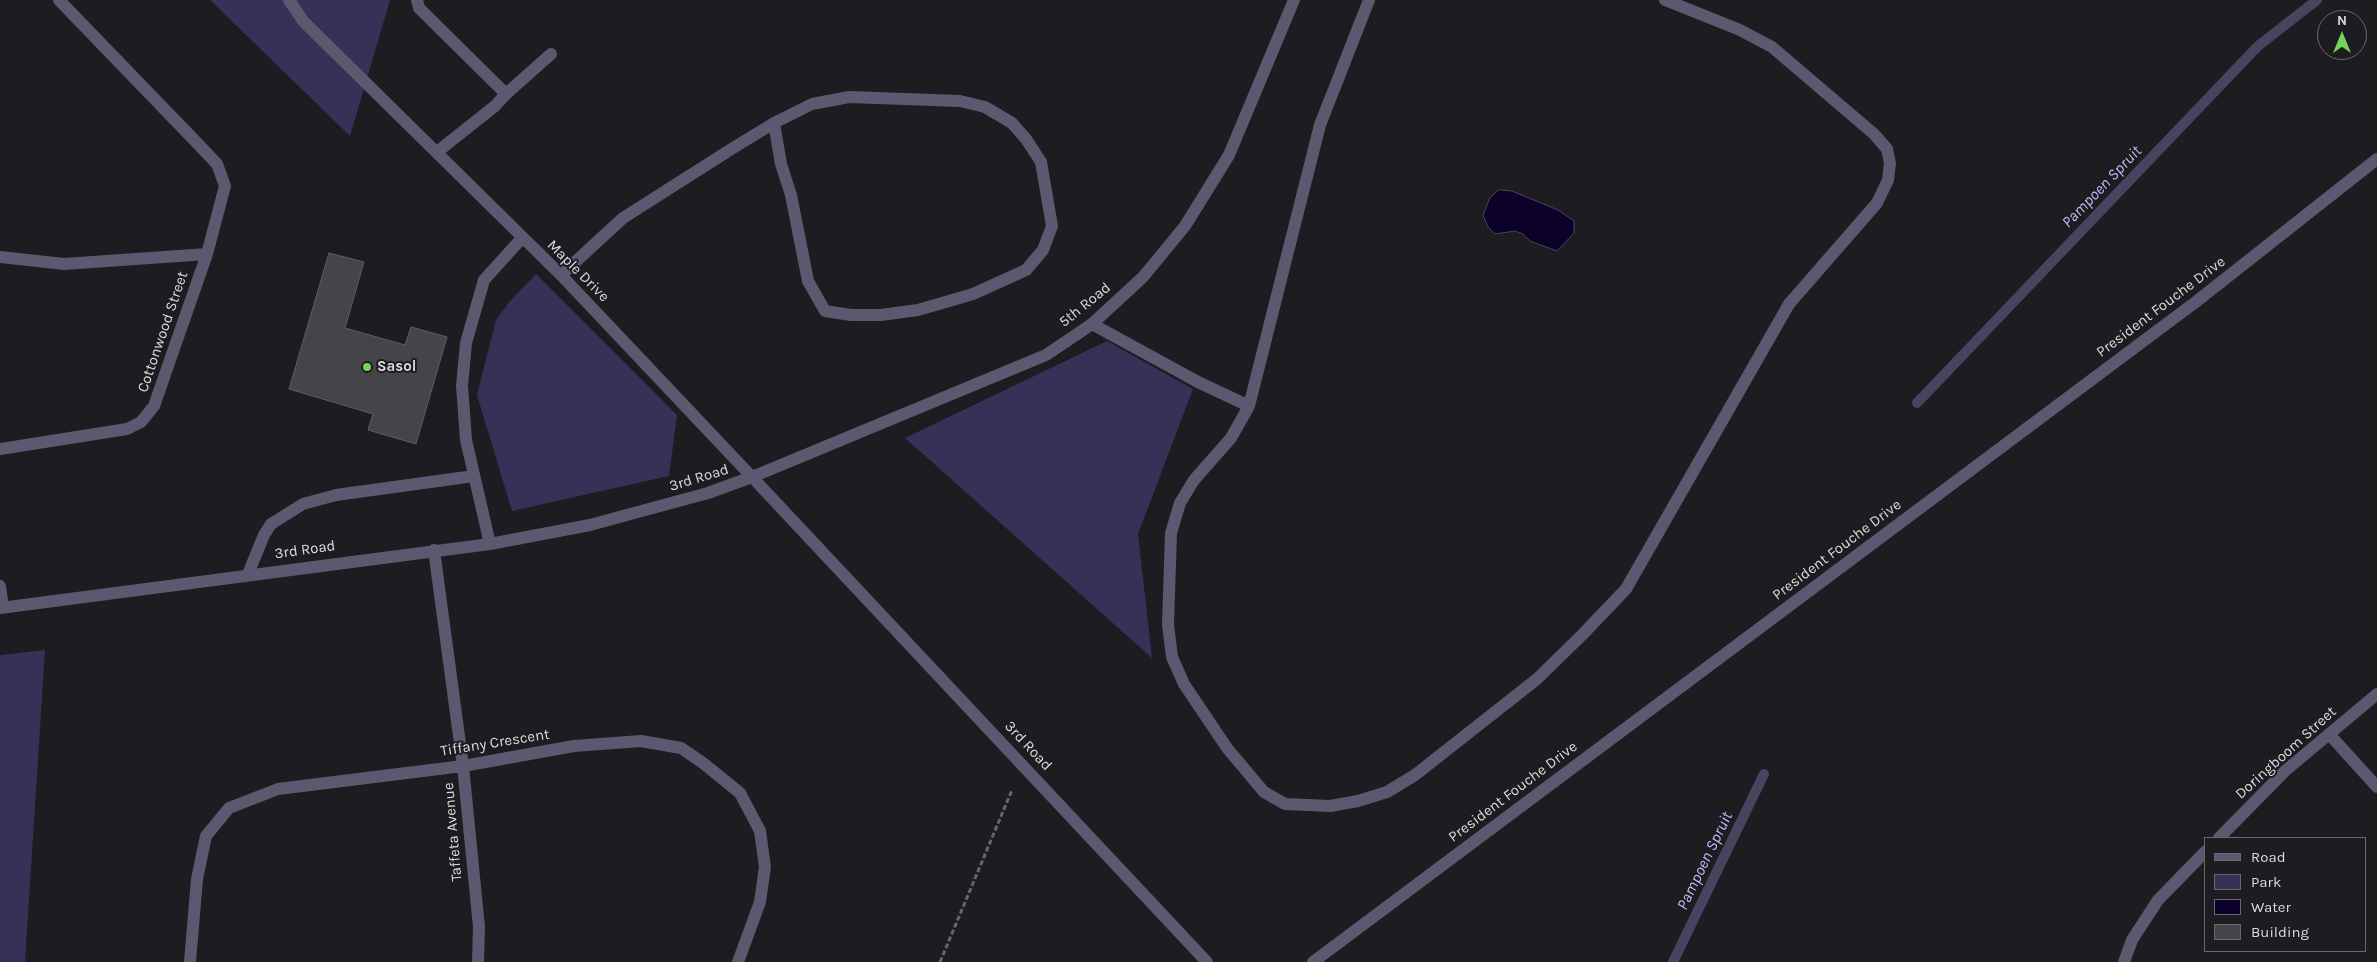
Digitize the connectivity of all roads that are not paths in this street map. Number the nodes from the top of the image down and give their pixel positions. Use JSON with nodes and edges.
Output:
{"nodes":[{"id":1,"x":59,"y":0,"type":"edge"},
{"id":2,"x":289,"y":0,"type":"edge"},
{"id":3,"x":417,"y":0,"type":"edge"},
{"id":4,"x":1294,"y":0,"type":"edge"},
{"id":5,"x":1369,"y":0,"type":"edge"},
{"id":6,"x":1665,"y":0,"type":"edge"},
{"id":7,"x":551,"y":54,"type":"dead end"},
{"id":8,"x":506,"y":94,"type":"junction"},
{"id":9,"x":774,"y":123,"type":"junction"},
{"id":10,"x":437,"y":152,"type":"junction"},
{"id":11,"x":2377,"y":159,"type":"edge"},
{"id":12,"x":522,"y":238,"type":"junction"},
{"id":13,"x":207,"y":254,"type":"junction"},
{"id":14,"x":0,"y":257,"type":"edge"},
{"id":15,"x":561,"y":275,"type":"junction"},
{"id":16,"x":1092,"y":324,"type":"junction"},
{"id":17,"x":1249,"y":406,"type":"junction"},
{"id":18,"x":0,"y":449,"type":"edge"},
{"id":19,"x":474,"y":476,"type":"junction"},
{"id":20,"x":752,"y":478,"type":"junction"},
{"id":21,"x":490,"y":544,"type":"junction"},
{"id":22,"x":434,"y":550,"type":"junction"},
{"id":23,"x":248,"y":574,"type":"junction"},
{"id":24,"x":0,"y":586,"type":"edge"},
{"id":25,"x":2,"y":608,"type":"edge"},
{"id":26,"x":2377,"y":694,"type":"edge"},
{"id":27,"x":2329,"y":734,"type":"junction"},
{"id":28,"x":463,"y":766,"type":"junction"},
{"id":29,"x":2377,"y":787,"type":"edge"},
{"id":30,"x":2220,"y":837,"type":"edge"},
{"id":31,"x":2204,"y":853,"type":"edge"},
{"id":32,"x":190,"y":962,"type":"edge"},
{"id":33,"x":478,"y":962,"type":"edge"},
{"id":34,"x":738,"y":962,"type":"edge"},
{"id":35,"x":1207,"y":962,"type":"edge"},
{"id":36,"x":1313,"y":962,"type":"edge"},
{"id":37,"x":2124,"y":962,"type":"edge"}],
"edges":[{"from":1,"to":13,"type":"street","name":"Cottonwood Street"},
{"from":2,"to":10,"type":"street","name":"Maple Drive"},
{"from":3,"to":8,"type":"street"},
{"from":4,"to":16,"type":"street","name":"5th Road"},
{"from":5,"to":17,"type":"street"},
{"from":6,"to":17,"type":"street"},
{"from":7,"to":8,"type":"street"},
{"from":8,"to":10,"type":"street"},
{"from":9,"to":9,"type":"street"},
{"from":9,"to":15,"type":"street"},
{"from":10,"to":12,"type":"street","name":"Maple Drive"},
{"from":11,"to":36,"type":"street","name":"President Fouche Drive"},
{"from":12,"to":15,"type":"street","name":"Maple Drive"},
{"from":12,"to":19,"type":"street"},
{"from":13,"to":14,"type":"street","name":"Cottonwood Street"},
{"from":13,"to":18,"type":"street","name":"Cottonwood Street"},
{"from":15,"to":20,"type":"street","name":"Maple Drive"},
{"from":16,"to":17,"type":"street"},
{"from":16,"to":20,"type":"street","name":"5th Road"},
{"from":19,"to":21,"type":"street"},
{"from":19,"to":23,"type":"street"},
{"from":20,"to":21,"type":"street","name":"3rd Road"},
{"from":20,"to":35,"type":"street","name":"3rd Road"},
{"from":21,"to":22,"type":"street","name":"3rd Road"},
{"from":22,"to":23,"type":"street","name":"3rd Road"},
{"from":22,"to":28,"type":"street","name":"Taffeta Avenue"},
{"from":23,"to":25,"type":"street","name":"3rd Road"},
{"from":24,"to":25,"type":"street"},
{"from":26,"to":27,"type":"street","name":"Doringboom Street"},
{"from":27,"to":29,"type":"street"},
{"from":27,"to":30,"type":"street","name":"Doringboom Street"},
{"from":28,"to":32,"type":"street","name":"Tiffany Crescent"},
{"from":28,"to":33,"type":"street","name":"Taffeta Avenue"},
{"from":28,"to":34,"type":"street","name":"Tiffany Crescent"},
{"from":31,"to":37,"type":"street"}]}
